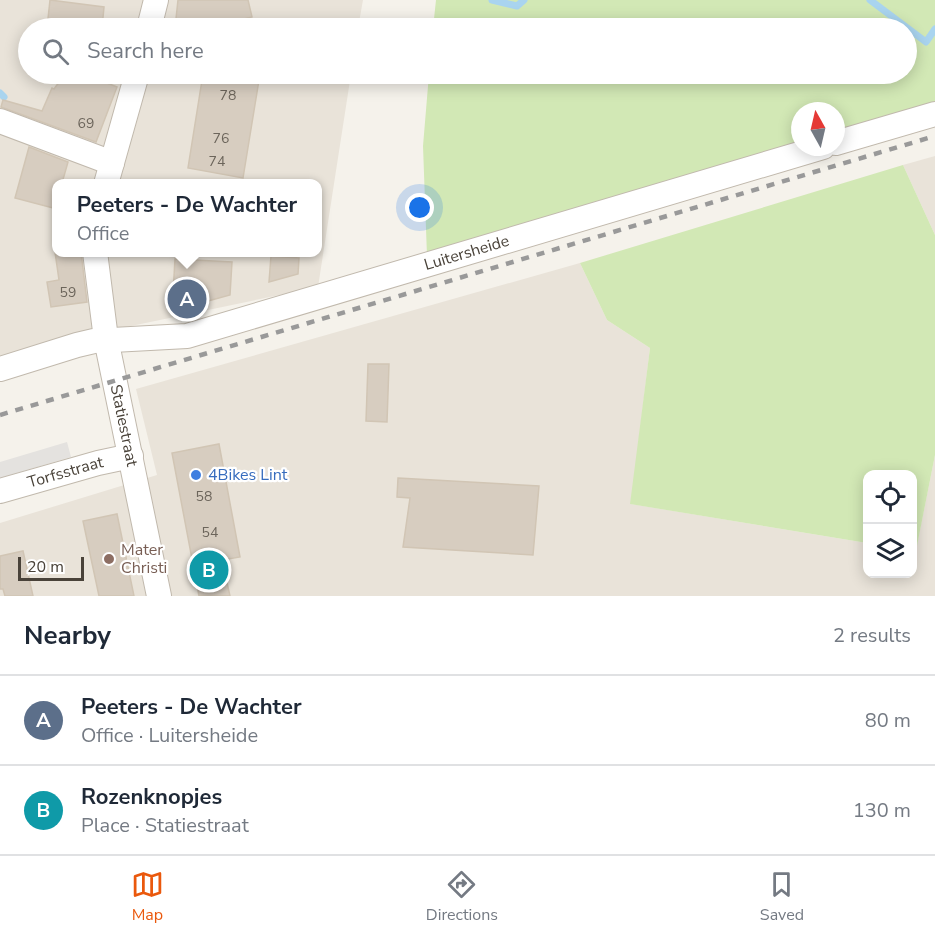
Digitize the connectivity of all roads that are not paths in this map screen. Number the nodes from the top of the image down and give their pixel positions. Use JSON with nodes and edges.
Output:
{"nodes":[{"id":1,"x":156,"y":0,"type":"edge"},
{"id":2,"x":152,"y":18,"type":"edge"},
{"id":3,"x":134,"y":84,"type":"edge"},
{"id":4,"x":935,"y":114,"type":"edge"},
{"id":5,"x":0,"y":121,"type":"edge"},
{"id":6,"x":845,"y":140,"type":"edge"},
{"id":7,"x":792,"y":156,"type":"edge"},
{"id":8,"x":109,"y":173,"type":"edge"},
{"id":9,"x":96,"y":257,"type":"edge"},
{"id":10,"x":106,"y":339,"type":"junction"},
{"id":11,"x":0,"y":369,"type":"edge"},
{"id":12,"x":131,"y":456,"type":"junction"},
{"id":13,"x":0,"y":491,"type":"edge"},
{"id":14,"x":159,"y":596,"type":"edge"}],
"edges":[{"from":1,"to":2,"type":"street"},
{"from":3,"to":8,"type":"street"},
{"from":4,"to":6,"type":"street"},
{"from":5,"to":8,"type":"street"},
{"from":7,"to":10,"type":"street","name":"Luitersheide"},
{"from":9,"to":10,"type":"street","name":"Statiestraat"},
{"from":10,"to":11,"type":"street","name":"Luitersheide"},
{"from":10,"to":12,"type":"street","name":"Statiestraat"},
{"from":12,"to":13,"type":"street","name":"Torfsstraat"},
{"from":12,"to":14,"type":"street","name":"Statiestraat"}]}
